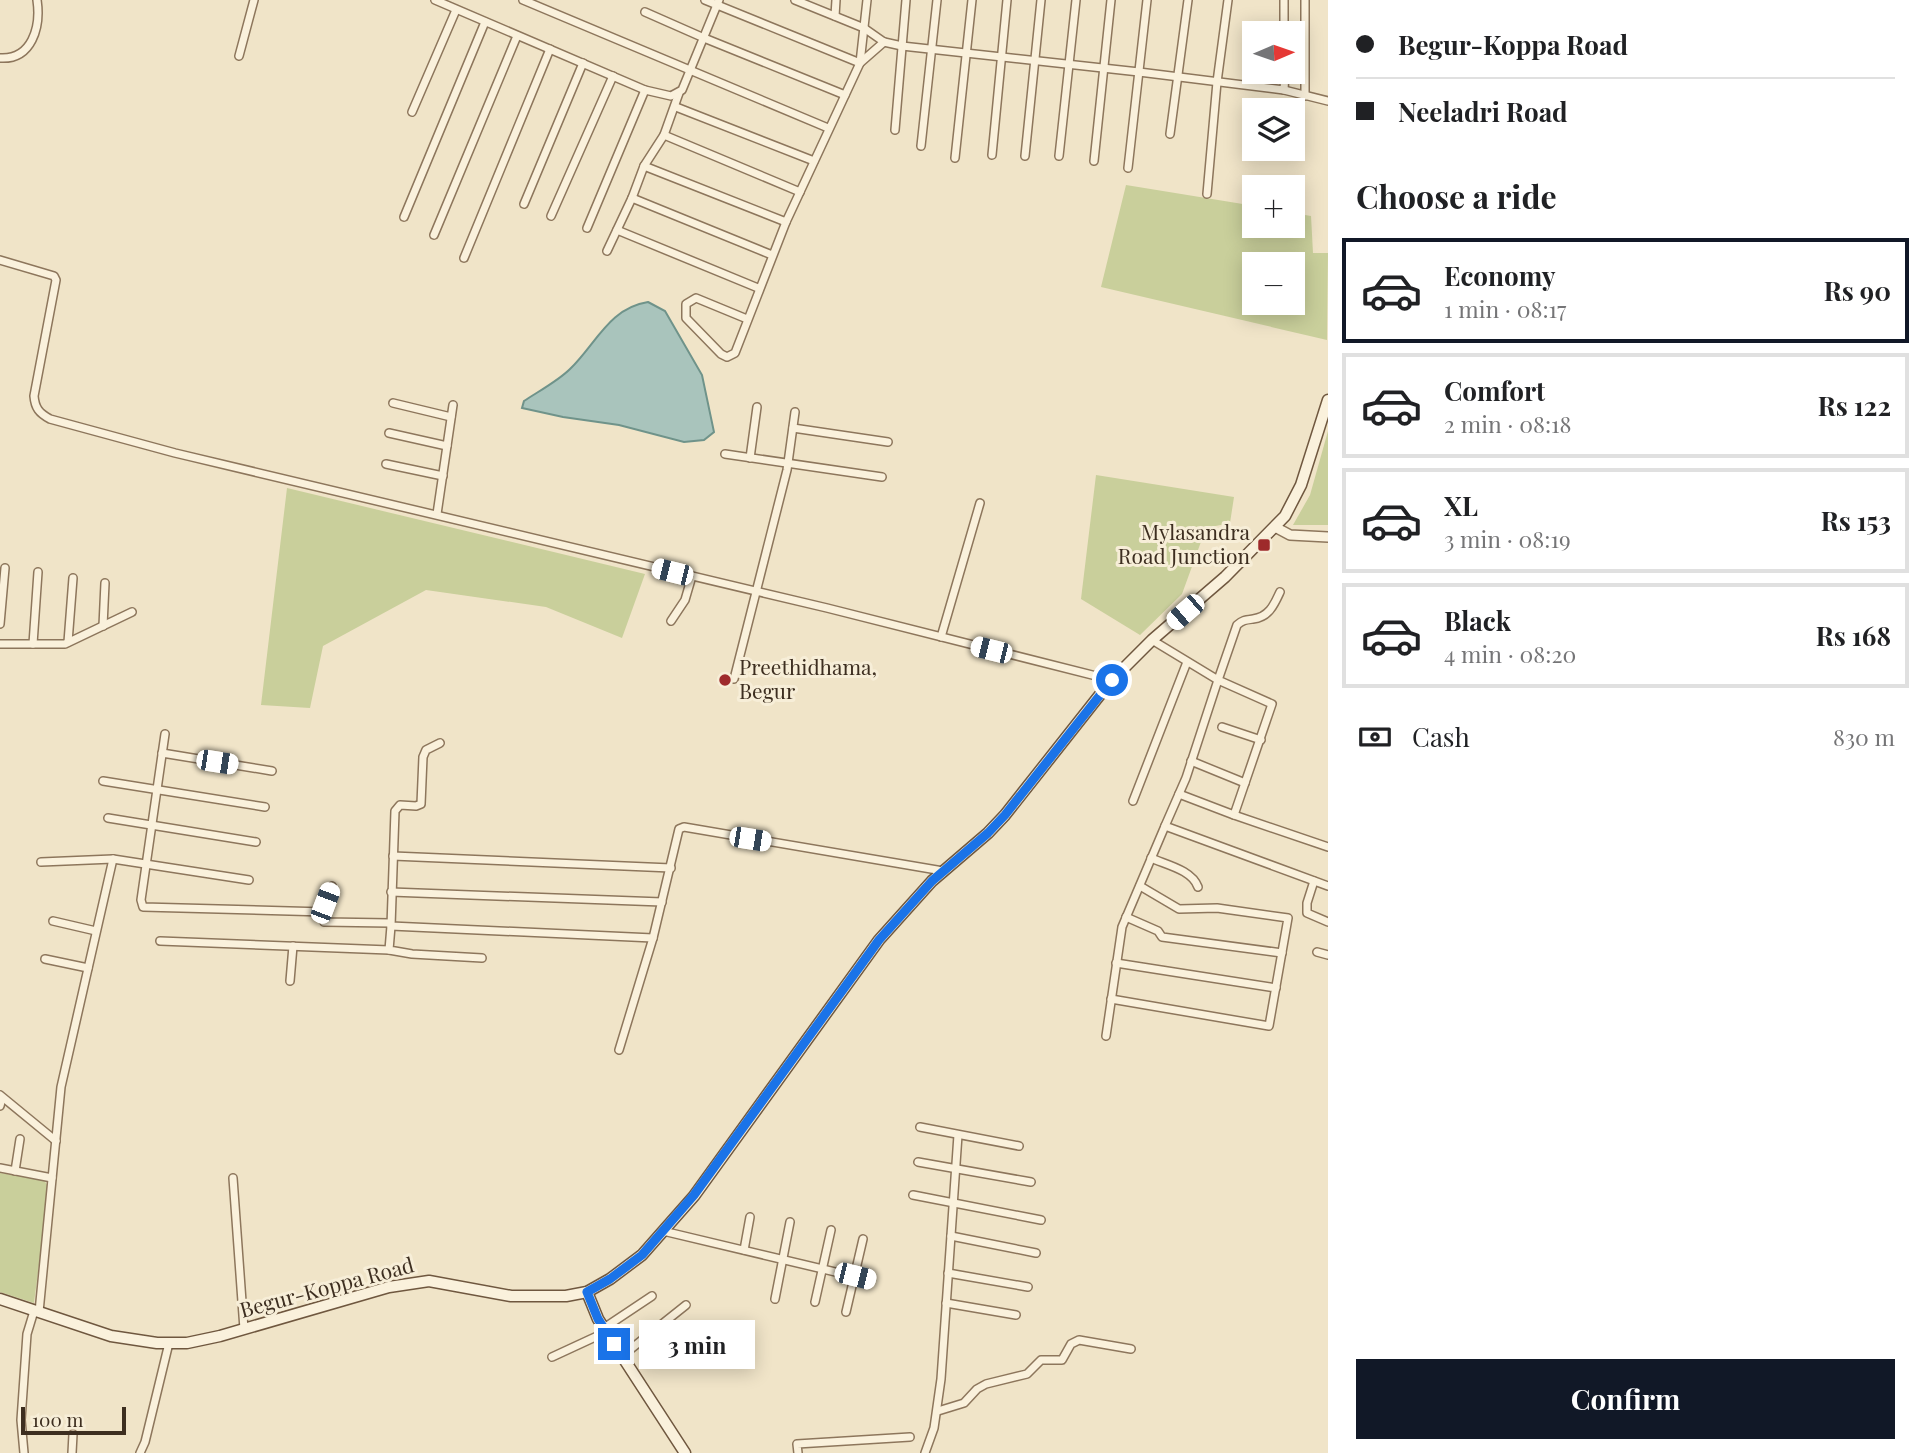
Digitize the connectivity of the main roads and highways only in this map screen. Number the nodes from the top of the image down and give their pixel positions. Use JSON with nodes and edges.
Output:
{"nodes":[{"id":1,"x":1328,"y":400,"type":"edge"},
{"id":2,"x":587,"y":1292,"type":"junction"},
{"id":3,"x":0,"y":1299,"type":"edge"},
{"id":4,"x":685,"y":1453,"type":"edge"}],
"edges":[{"from":1,"to":2,"type":"main road","name":"Begur-Koppa Road"},
{"from":2,"to":3,"type":"main road","name":"Begur-Koppa Road"},
{"from":2,"to":4,"type":"main road"}]}
